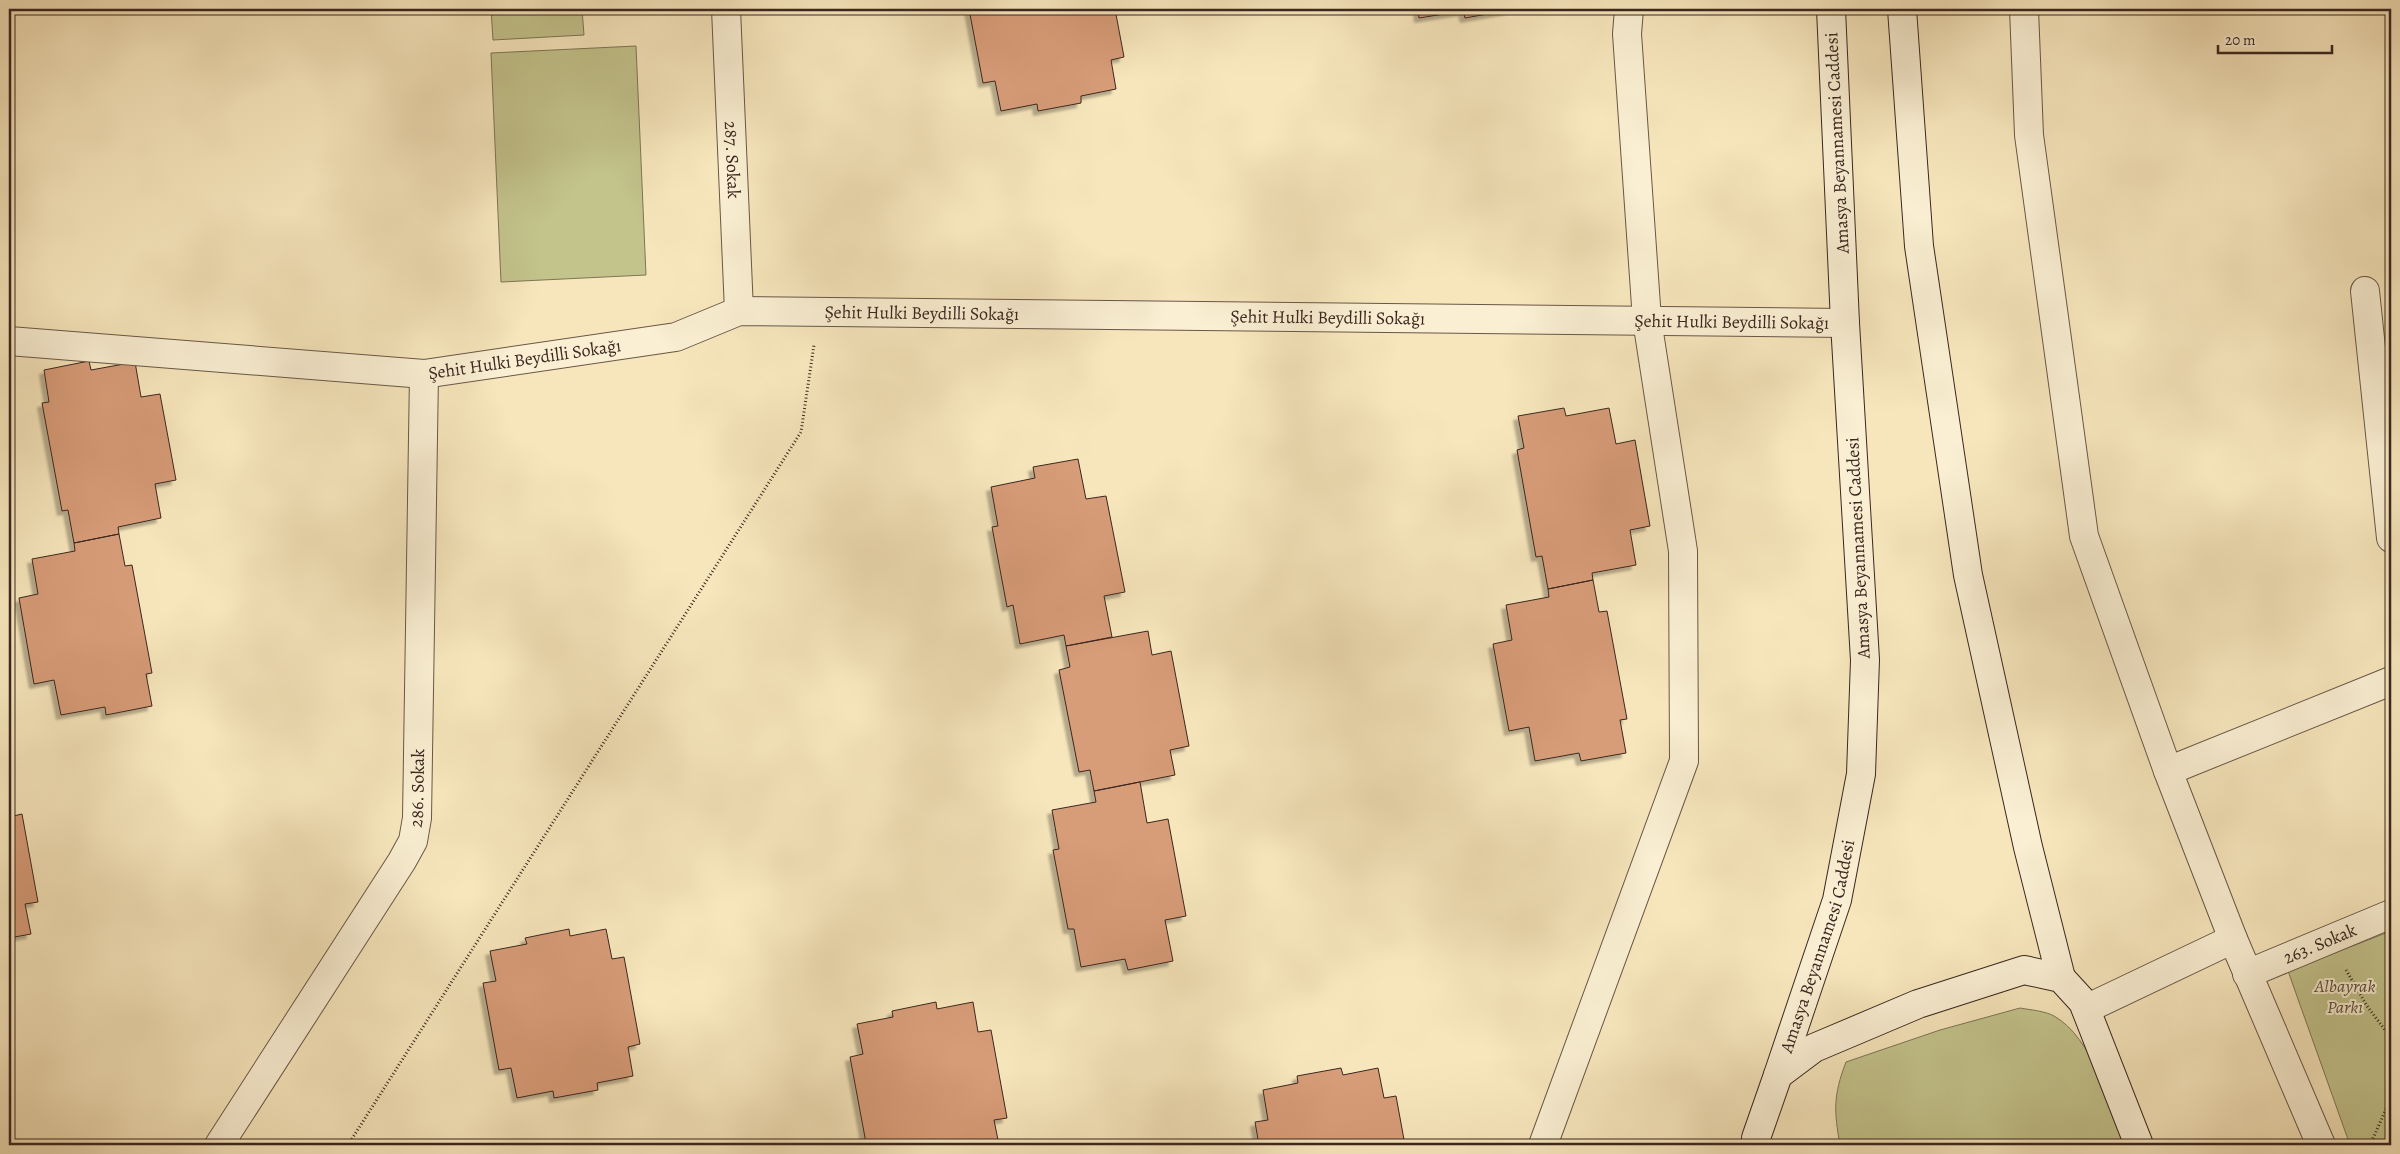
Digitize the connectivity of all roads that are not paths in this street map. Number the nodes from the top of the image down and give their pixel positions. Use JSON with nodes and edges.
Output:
{"nodes":[{"id":1,"x":726,"y":9,"type":"edge"},
{"id":2,"x":1629,"y":9,"type":"edge"},
{"id":3,"x":1831,"y":9,"type":"edge"},
{"id":4,"x":1902,"y":9,"type":"edge"},
{"id":5,"x":2024,"y":9,"type":"edge"},
{"id":6,"x":2365,"y":291,"type":"dead end"},
{"id":7,"x":739,"y":311,"type":"junction"},
{"id":8,"x":1647,"y":320,"type":"junction"},
{"id":9,"x":1845,"y":323,"type":"junction"},
{"id":10,"x":9,"y":341,"type":"edge"},
{"id":11,"x":424,"y":374,"type":"junction"},
{"id":12,"x":2391,"y":538,"type":"edge"},
{"id":13,"x":2391,"y":681,"type":"edge"},
{"id":14,"x":2168,"y":771,"type":"junction"},
{"id":15,"x":2391,"y":914,"type":"edge"},
{"id":16,"x":2233,"y":939,"type":"junction"},
{"id":17,"x":2247,"y":974,"type":"junction"},
{"id":18,"x":2061,"y":978,"type":"junction"},
{"id":19,"x":2086,"y":1009,"type":"junction"},
{"id":20,"x":1778,"y":1075,"type":"junction"},
{"id":21,"x":1755,"y":1143,"type":"edge"},
{"id":22,"x":219,"y":1145,"type":"edge"},
{"id":23,"x":1543,"y":1145,"type":"edge"},
{"id":24,"x":2140,"y":1145,"type":"edge"},
{"id":25,"x":2321,"y":1145,"type":"edge"}],
"edges":[{"from":1,"to":7,"type":"street","name":"287. Sokak"},
{"from":2,"to":8,"type":"street"},
{"from":3,"to":9,"type":"street","name":"Amasya Beyannamesi Caddesi"},
{"from":4,"to":18,"type":"street"},
{"from":5,"to":14,"type":"street"},
{"from":6,"to":12,"type":"street"},
{"from":7,"to":8,"type":"street","name":"Şehit Hulki Beydilli Sokağı"},
{"from":7,"to":11,"type":"street","name":"Şehit Hulki Beydilli Sokağı"},
{"from":8,"to":9,"type":"street","name":"Şehit Hulki Beydilli Sokağı"},
{"from":8,"to":23,"type":"street"},
{"from":9,"to":20,"type":"street","name":"Amasya Beyannamesi Caddesi"},
{"from":10,"to":11,"type":"street","name":"Şehit Hulki Beydilli Sokağı"},
{"from":11,"to":22,"type":"street","name":"286. Sokak"},
{"from":13,"to":14,"type":"street"},
{"from":14,"to":16,"type":"street"},
{"from":15,"to":17,"type":"street","name":"263. Sokak"},
{"from":16,"to":17,"type":"street"},
{"from":16,"to":19,"type":"street"},
{"from":17,"to":25,"type":"street"},
{"from":18,"to":19,"type":"street"},
{"from":18,"to":20,"type":"street"},
{"from":19,"to":24,"type":"street"},
{"from":20,"to":21,"type":"street","name":"Amasya Beyannamesi Caddesi"}]}
